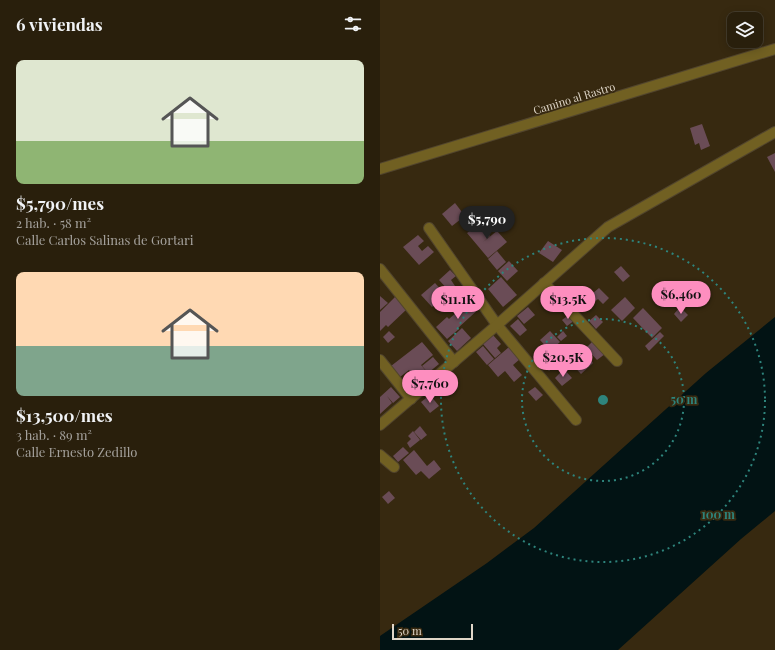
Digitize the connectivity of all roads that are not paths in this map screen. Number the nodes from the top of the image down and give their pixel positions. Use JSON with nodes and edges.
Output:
{"nodes":[{"id":1,"x":774,"y":51,"type":"edge"},
{"id":2,"x":775,"y":132,"type":"edge"},
{"id":3,"x":380,"y":169,"type":"edge"},
{"id":4,"x":429,"y":228,"type":"dead end"},
{"id":5,"x":380,"y":269,"type":"edge"},
{"id":6,"x":544,"y":283,"type":"junction"},
{"id":7,"x":498,"y":325,"type":"junction"},
{"id":8,"x":380,"y":360,"type":"edge"},
{"id":9,"x":617,"y":361,"type":"dead end"},
{"id":10,"x":454,"y":362,"type":"junction"},
{"id":11,"x":411,"y":398,"type":"junction"},
{"id":12,"x":576,"y":420,"type":"dead end"},
{"id":13,"x":380,"y":425,"type":"edge"},
{"id":14,"x":380,"y":455,"type":"edge"},
{"id":15,"x":394,"y":468,"type":"dead end"}],
"edges":[{"from":1,"to":3,"type":"street","name":"Camino al Rastro"},
{"from":2,"to":6,"type":"street"},
{"from":4,"to":7,"type":"street"},
{"from":5,"to":10,"type":"street"},
{"from":6,"to":7,"type":"street"},
{"from":6,"to":9,"type":"street"},
{"from":7,"to":10,"type":"street"},
{"from":7,"to":12,"type":"street"},
{"from":8,"to":11,"type":"street"},
{"from":10,"to":11,"type":"street"},
{"from":11,"to":13,"type":"street"},
{"from":14,"to":15,"type":"street"}]}
